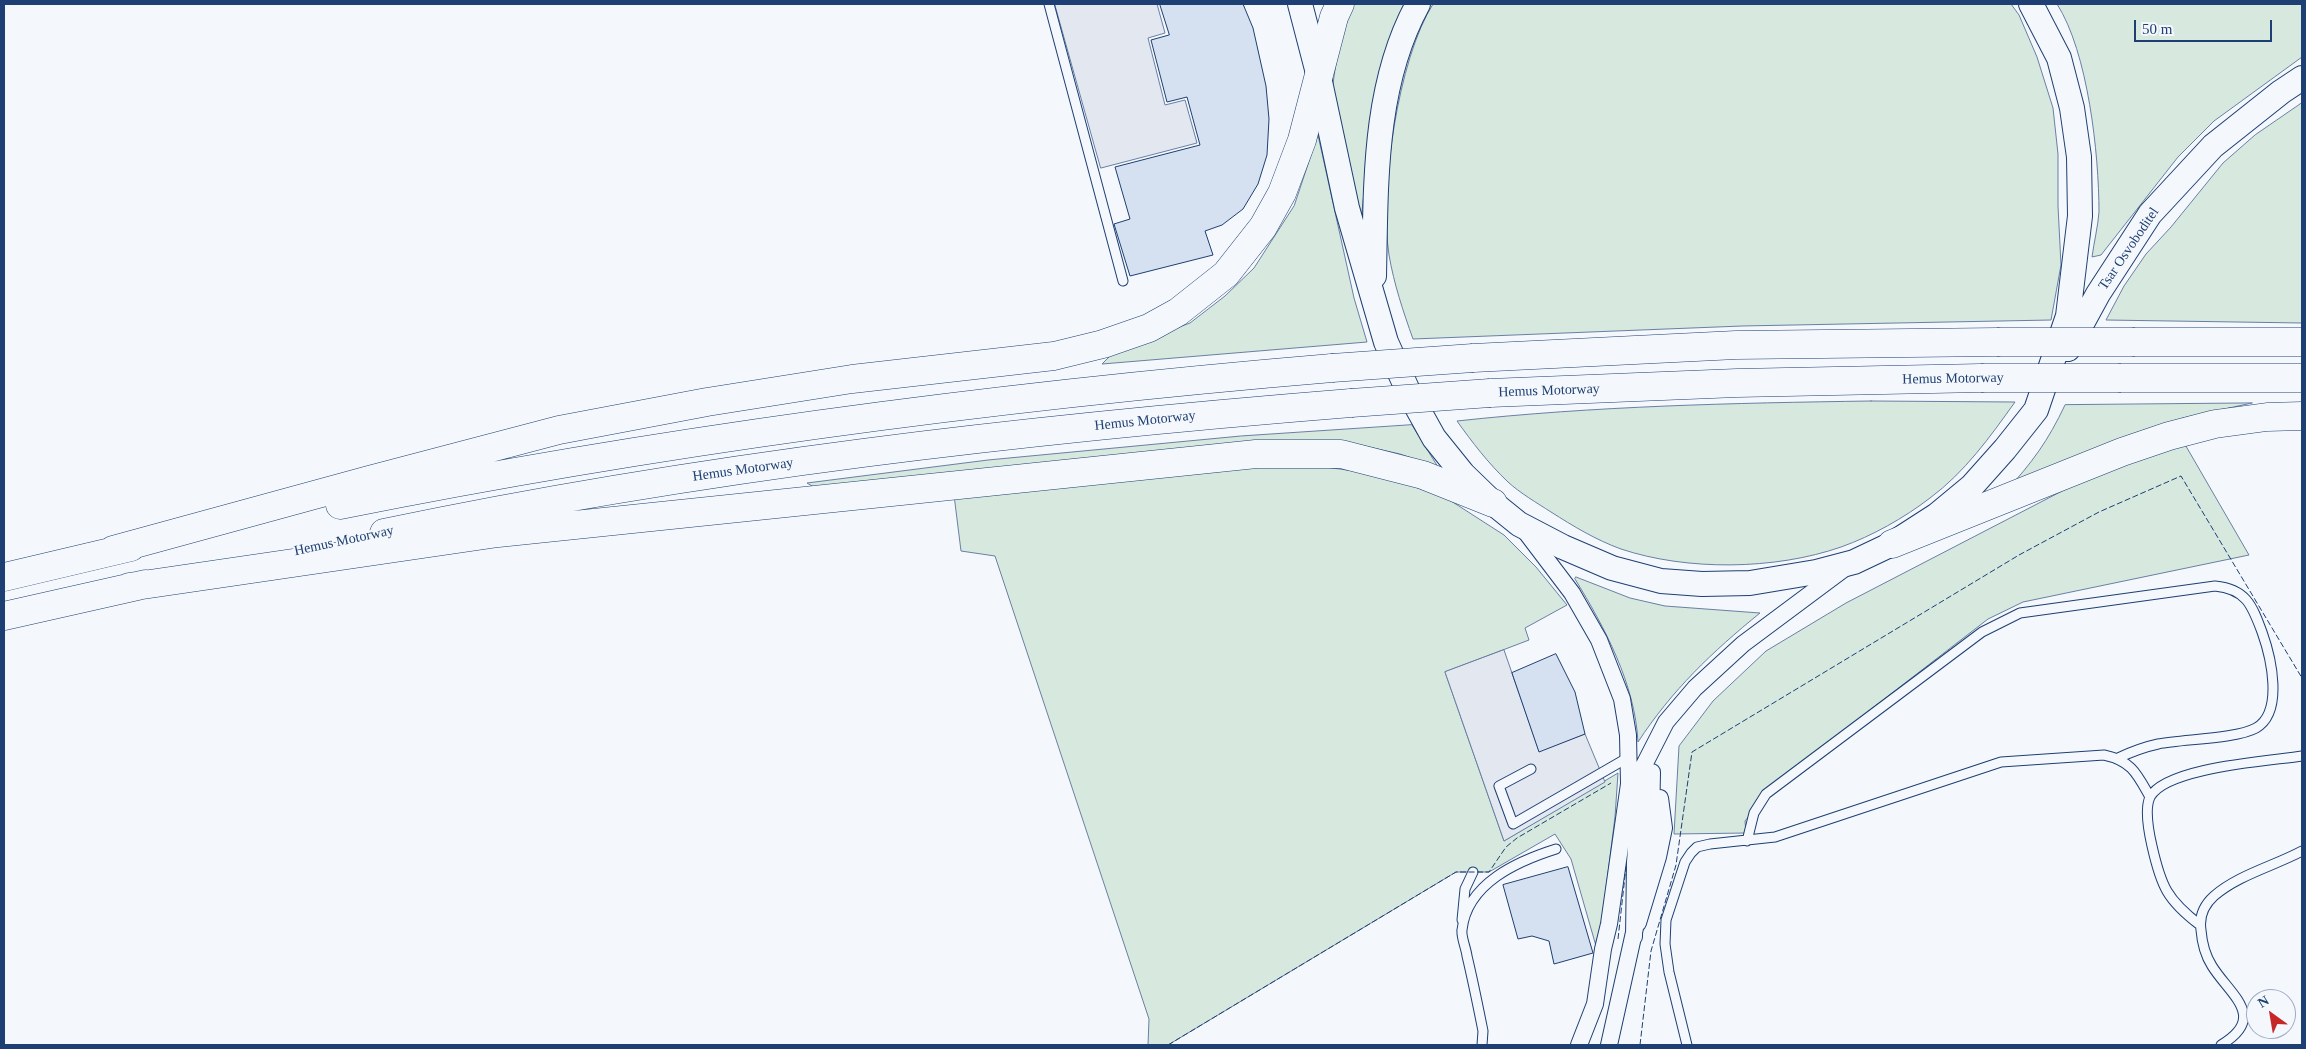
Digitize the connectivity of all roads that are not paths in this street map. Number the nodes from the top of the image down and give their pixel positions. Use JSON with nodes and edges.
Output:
{"nodes":[{"id":1,"x":1049,"y":4,"type":"edge"},
{"id":2,"x":1300,"y":4,"type":"edge"},
{"id":3,"x":1340,"y":4,"type":"edge"},
{"id":4,"x":1418,"y":4,"type":"edge"},
{"id":5,"x":2031,"y":4,"type":"edge"},
{"id":6,"x":1319,"y":78,"type":"junction"},
{"id":7,"x":2302,"y":78,"type":"edge"},
{"id":8,"x":1123,"y":281,"type":"dead end"},
{"id":9,"x":1373,"y":298,"type":"junction"},
{"id":10,"x":2302,"y":342,"type":"edge"},
{"id":11,"x":2302,"y":378,"type":"edge"},
{"id":12,"x":2036,"y":410,"type":"junction"},
{"id":13,"x":2302,"y":416,"type":"edge"},
{"id":14,"x":1493,"y":503,"type":"junction"},
{"id":15,"x":1519,"y":524,"type":"junction"},
{"id":16,"x":1892,"y":544,"type":"junction"},
{"id":17,"x":113,"y":550,"type":"junction"},
{"id":18,"x":1854,"y":562,"type":"junction"},
{"id":19,"x":4,"y":577,"type":"edge"},
{"id":20,"x":128,"y":587,"type":"junction"},
{"id":21,"x":4,"y":616,"type":"edge"},
{"id":22,"x":1654,"y":744,"type":"junction"},
{"id":23,"x":2302,"y":756,"type":"edge"},
{"id":24,"x":1629,"y":757,"type":"junction"},
{"id":25,"x":2118,"y":758,"type":"junction"},
{"id":26,"x":1531,"y":769,"type":"dead end"},
{"id":27,"x":2150,"y":798,"type":"junction"},
{"id":28,"x":1747,"y":840,"type":"junction"},
{"id":29,"x":1556,"y":849,"type":"dead end"},
{"id":30,"x":2302,"y":851,"type":"edge"},
{"id":31,"x":1473,"y":872,"type":"dead end"},
{"id":32,"x":1610,"y":924,"type":"junction"},
{"id":33,"x":2200,"y":925,"type":"junction"},
{"id":34,"x":1462,"y":931,"type":"junction"},
{"id":35,"x":1634,"y":937,"type":"junction"},
{"id":36,"x":1482,"y":1045,"type":"edge"},
{"id":37,"x":1579,"y":1045,"type":"edge"},
{"id":38,"x":1591,"y":1045,"type":"edge"},
{"id":39,"x":1609,"y":1045,"type":"edge"},
{"id":40,"x":1687,"y":1045,"type":"edge"},
{"id":41,"x":2221,"y":1045,"type":"edge"}],
"edges":[{"from":1,"to":8,"type":"lane"},
{"from":2,"to":6,"type":"main road"},
{"from":3,"to":6,"type":"highway"},
{"from":4,"to":9,"type":"main road"},
{"from":5,"to":12,"type":"main road"},
{"from":6,"to":9,"type":"main road"},
{"from":6,"to":17,"type":"highway"},
{"from":7,"to":12,"type":"main road","name":"Tsar Osvoboditel"},
{"from":9,"to":14,"type":"main road"},
{"from":10,"to":17,"type":"highway","bridge":true},
{"from":11,"to":20,"type":"highway","name":"Hemus Motorway","bridge":true},
{"from":12,"to":16,"type":"main road"},
{"from":13,"to":16,"type":"highway"},
{"from":14,"to":15,"type":"main road"},
{"from":14,"to":20,"type":"highway"},
{"from":15,"to":18,"type":"main road"},
{"from":15,"to":24,"type":"street"},
{"from":16,"to":18,"type":"main road"},
{"from":17,"to":19,"type":"highway"},
{"from":18,"to":22,"type":"street"},
{"from":20,"to":21,"type":"highway","name":"Hemus Motorway"},
{"from":22,"to":35,"type":"street"},
{"from":22,"to":35,"type":"street"},
{"from":23,"to":27,"type":"lane"},
{"from":24,"to":26,"type":"lane"},
{"from":24,"to":32,"type":"street"},
{"from":25,"to":27,"type":"lane"},
{"from":25,"to":28,"type":"lane"},
{"from":25,"to":28,"type":"lane"},
{"from":27,"to":33,"type":"lane"},
{"from":28,"to":40,"type":"lane"},
{"from":29,"to":34,"type":"lane"},
{"from":30,"to":33,"type":"lane"},
{"from":31,"to":34,"type":"lane"},
{"from":32,"to":37,"type":"street"},
{"from":32,"to":38,"type":"street"},
{"from":33,"to":41,"type":"lane"},
{"from":34,"to":36,"type":"lane"},
{"from":35,"to":39,"type":"street"}]}
